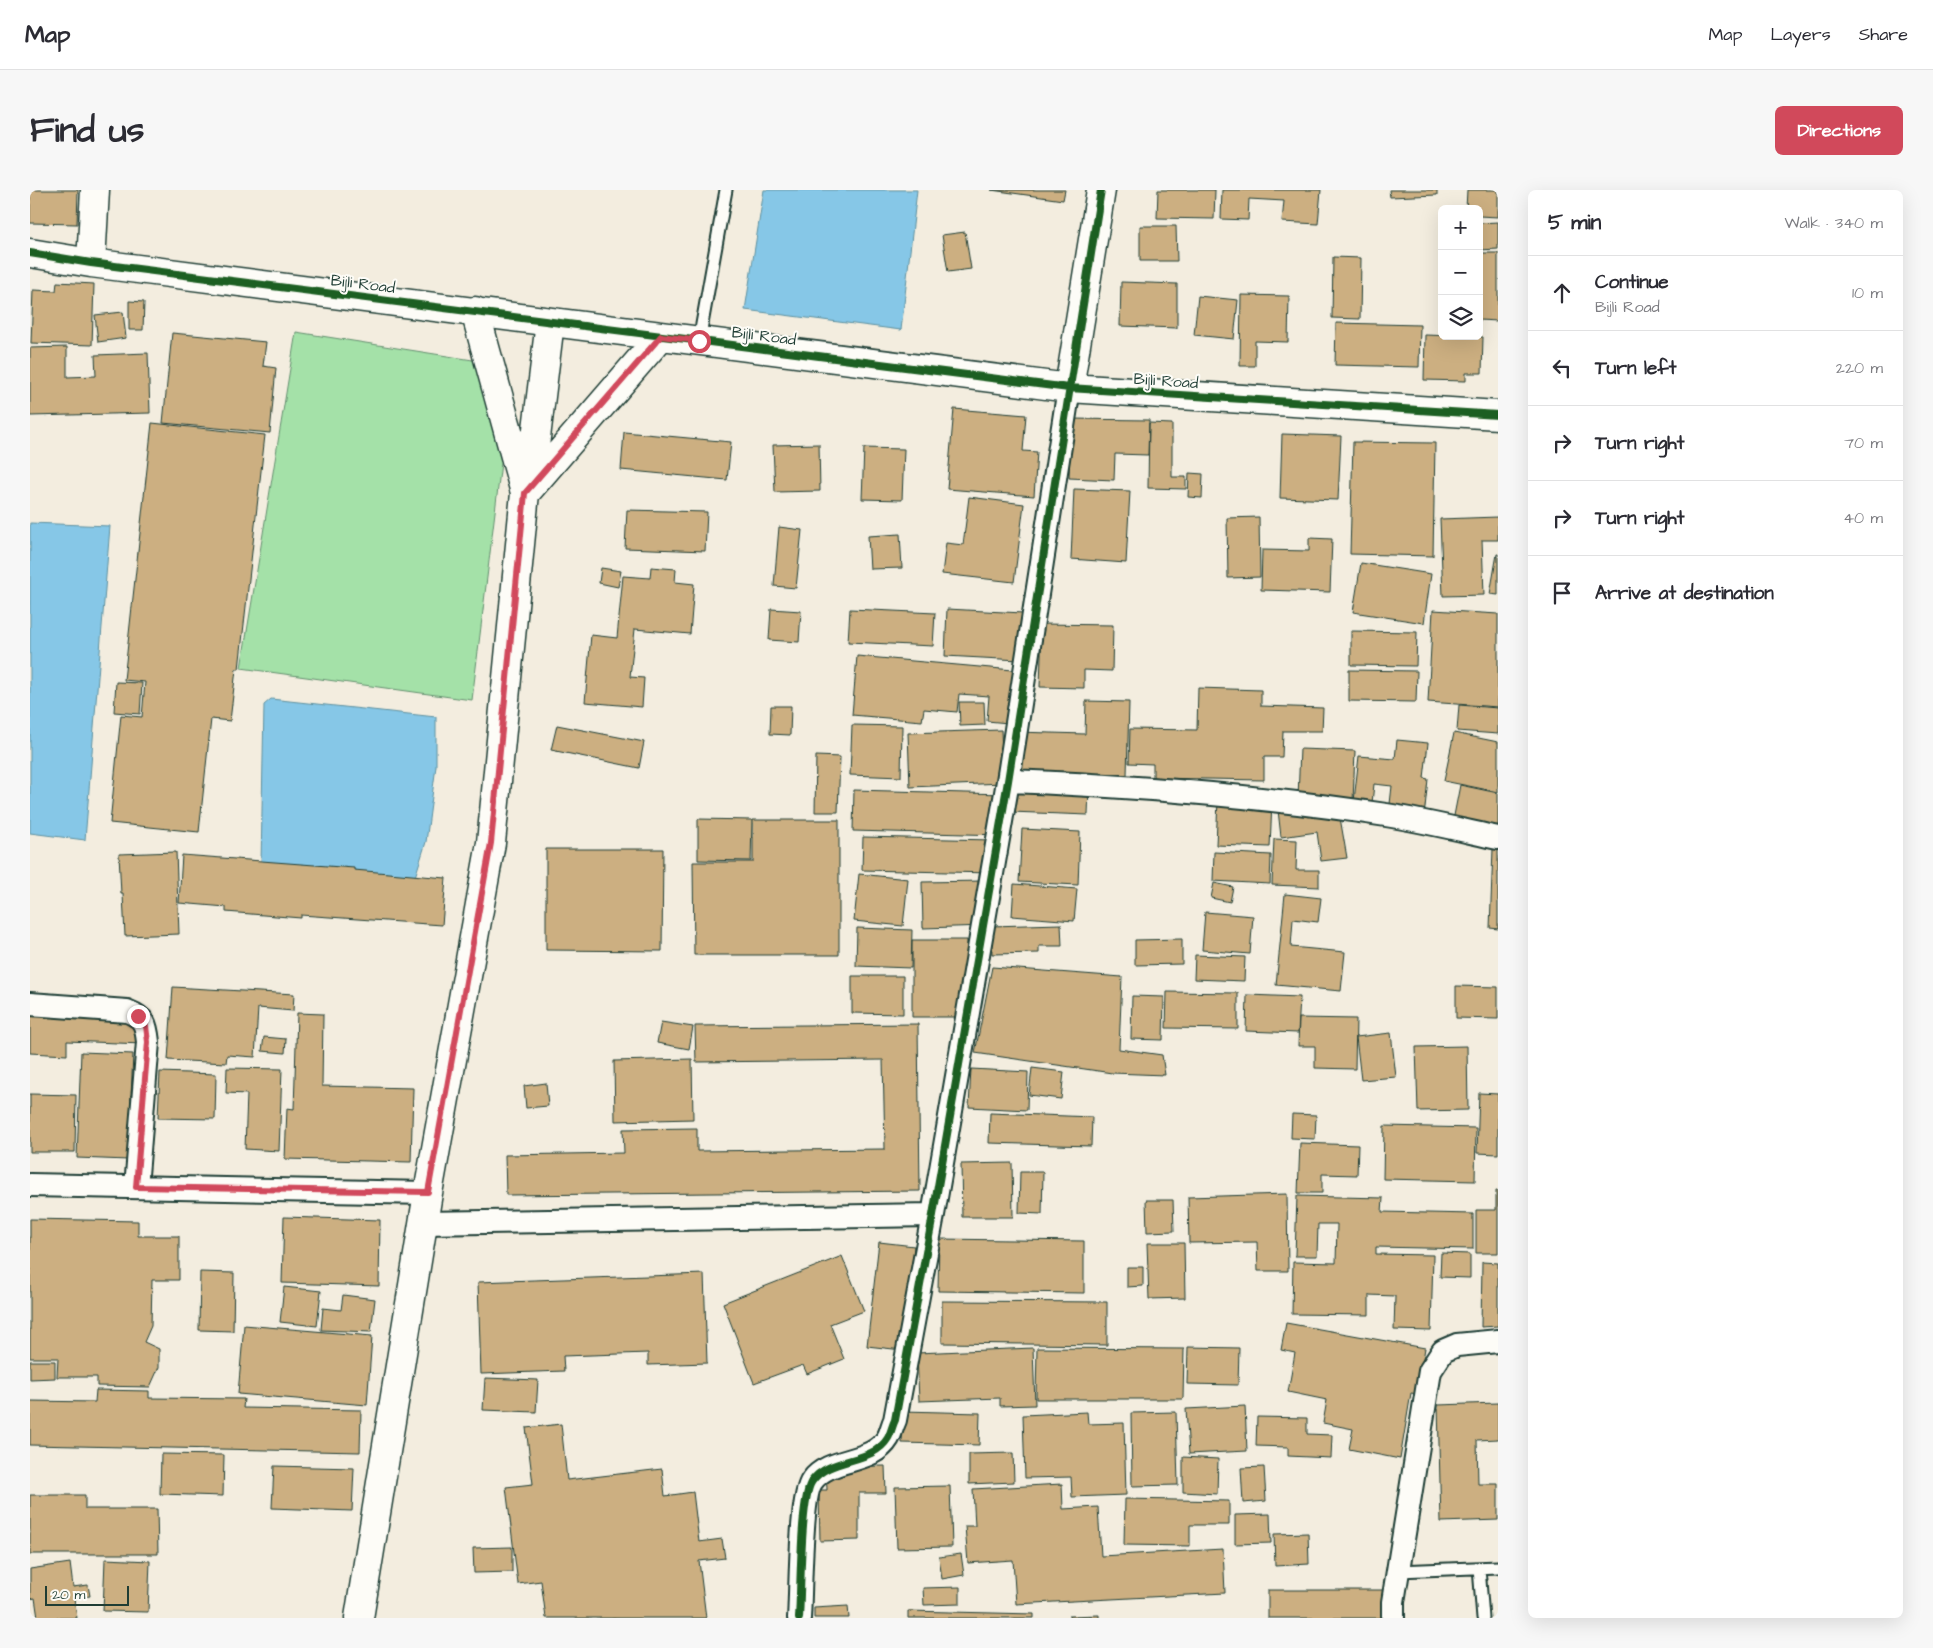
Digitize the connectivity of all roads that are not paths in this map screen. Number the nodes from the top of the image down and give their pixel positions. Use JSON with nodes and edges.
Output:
{"nodes":[{"id":1,"x":95,"y":190,"type":"edge"},
{"id":2,"x":726,"y":190,"type":"edge"},
{"id":3,"x":1101,"y":190,"type":"edge"},
{"id":4,"x":30,"y":252,"type":"edge"},
{"id":5,"x":91,"y":262,"type":"junction"},
{"id":6,"x":475,"y":311,"type":"junction"},
{"id":7,"x":550,"y":322,"type":"junction"},
{"id":8,"x":661,"y":336,"type":"junction"},
{"id":9,"x":699,"y":341,"type":"junction"},
{"id":10,"x":1069,"y":388,"type":"junction"},
{"id":11,"x":1498,"y":415,"type":"edge"},
{"id":12,"x":525,"y":493,"type":"junction"},
{"id":13,"x":1008,"y":780,"type":"junction"},
{"id":14,"x":1498,"y":838,"type":"edge"},
{"id":15,"x":30,"y":1004,"type":"edge"},
{"id":16,"x":30,"y":1185,"type":"edge"},
{"id":17,"x":136,"y":1187,"type":"junction"},
{"id":18,"x":428,"y":1192,"type":"junction"},
{"id":19,"x":933,"y":1215,"type":"junction"},
{"id":20,"x":422,"y":1223,"type":"junction"},
{"id":21,"x":1498,"y":1341,"type":"edge"},
{"id":22,"x":1498,"y":1567,"type":"edge"},
{"id":23,"x":1479,"y":1568,"type":"junction"},
{"id":24,"x":1398,"y":1571,"type":"junction"},
{"id":25,"x":358,"y":1618,"type":"edge"},
{"id":26,"x":800,"y":1618,"type":"edge"},
{"id":27,"x":1393,"y":1618,"type":"edge"},
{"id":28,"x":1483,"y":1618,"type":"edge"}],
"edges":[{"from":1,"to":5,"type":"street"},
{"from":2,"to":9,"type":"lane"},
{"from":3,"to":10,"type":"street"},
{"from":4,"to":5,"type":"street","name":"Bijli Road"},
{"from":5,"to":6,"type":"street","name":"Bijli Road"},
{"from":6,"to":7,"type":"street","name":"Bijli Road"},
{"from":6,"to":12,"type":"street"},
{"from":7,"to":8,"type":"street","name":"Bijli Road"},
{"from":7,"to":12,"type":"street"},
{"from":8,"to":9,"type":"street","name":"Bijli Road"},
{"from":8,"to":12,"type":"street"},
{"from":9,"to":10,"type":"street","name":"Bijli Road"},
{"from":10,"to":11,"type":"street","name":"Bijli Road"},
{"from":10,"to":13,"type":"street"},
{"from":12,"to":18,"type":"street"},
{"from":13,"to":14,"type":"street"},
{"from":13,"to":19,"type":"street"},
{"from":15,"to":17,"type":"street"},
{"from":16,"to":17,"type":"street"},
{"from":17,"to":18,"type":"street"},
{"from":18,"to":20,"type":"street"},
{"from":19,"to":20,"type":"street"},
{"from":19,"to":26,"type":"street"},
{"from":20,"to":25,"type":"street"},
{"from":21,"to":24,"type":"street"},
{"from":22,"to":23,"type":"lane"},
{"from":23,"to":24,"type":"lane"},
{"from":23,"to":28,"type":"lane"},
{"from":24,"to":27,"type":"street"}]}
